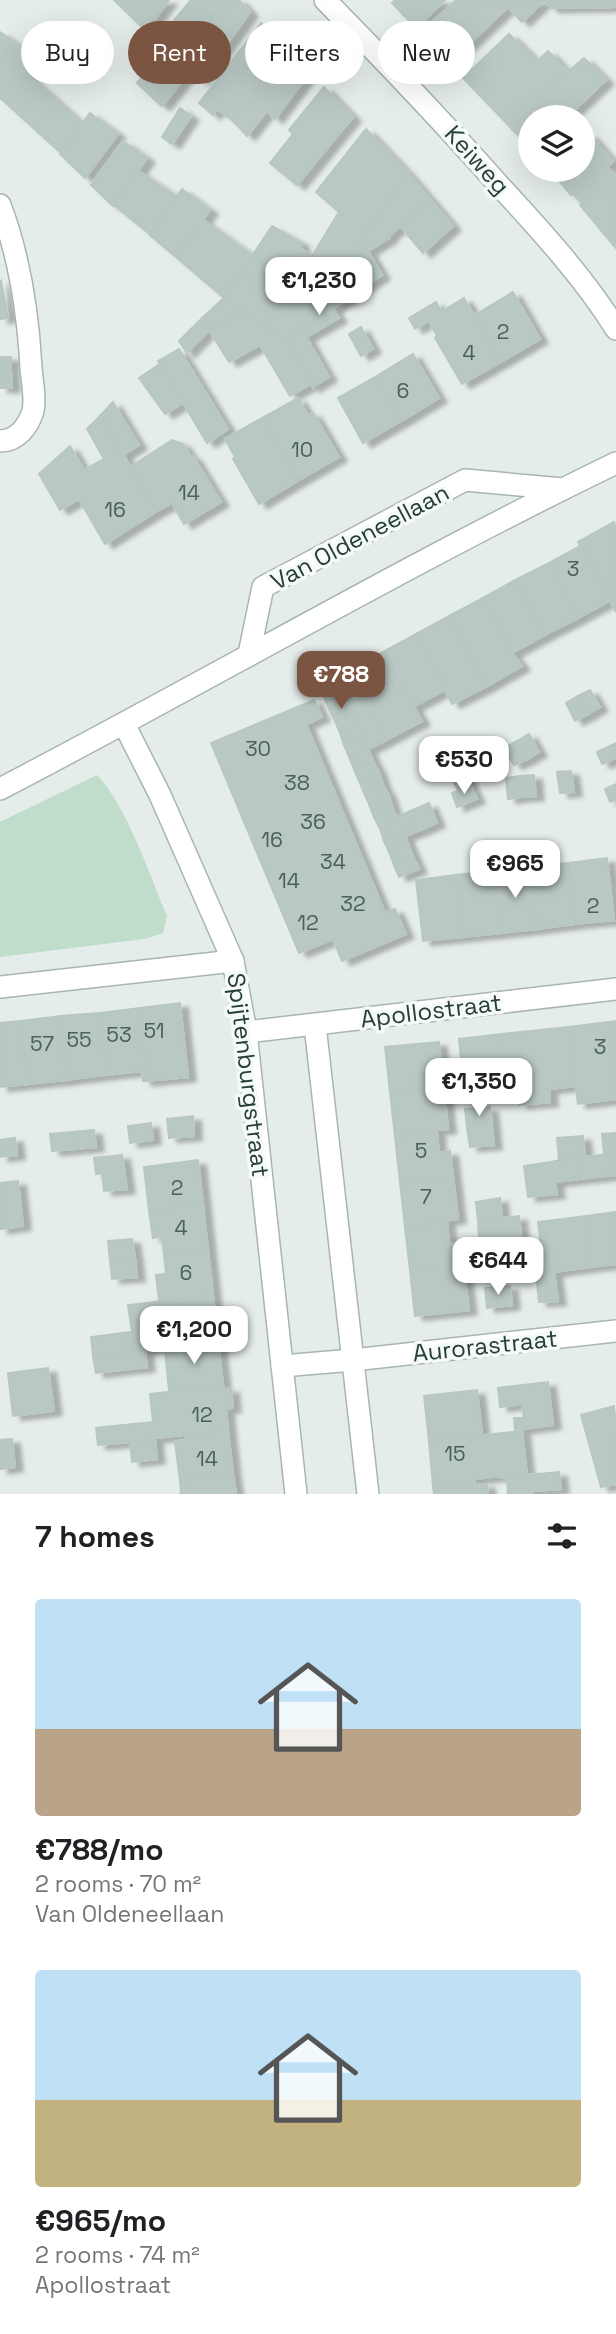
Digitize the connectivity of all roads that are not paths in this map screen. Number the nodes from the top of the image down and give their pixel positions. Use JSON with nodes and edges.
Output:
{"nodes":[{"id":1,"x":325,"y":0,"type":"edge"},
{"id":2,"x":0,"y":205,"type":"edge"},
{"id":3,"x":616,"y":329,"type":"edge"},
{"id":4,"x":0,"y":441,"type":"edge"},
{"id":5,"x":616,"y":463,"type":"edge"},
{"id":6,"x":563,"y":489,"type":"junction"},
{"id":7,"x":249,"y":654,"type":"junction"},
{"id":8,"x":124,"y":724,"type":"junction"},
{"id":9,"x":0,"y":789,"type":"edge"},
{"id":10,"x":233,"y":961,"type":"junction"},
{"id":11,"x":0,"y":987,"type":"edge"},
{"id":12,"x":616,"y":989,"type":"edge"},
{"id":13,"x":315,"y":1025,"type":"junction"},
{"id":14,"x":246,"y":1032,"type":"junction"},
{"id":15,"x":616,"y":1331,"type":"edge"},
{"id":16,"x":353,"y":1360,"type":"junction"},
{"id":17,"x":282,"y":1366,"type":"junction"},
{"id":18,"x":296,"y":1494,"type":"edge"},
{"id":19,"x":368,"y":1494,"type":"edge"}],
"edges":[{"from":1,"to":3,"type":"street","name":"Keiweg"},
{"from":2,"to":4,"type":"street"},
{"from":5,"to":6,"type":"street"},
{"from":6,"to":7,"type":"street"},
{"from":6,"to":7,"type":"street","name":"Van Oldeneellaan"},
{"from":7,"to":8,"type":"street"},
{"from":8,"to":9,"type":"street"},
{"from":8,"to":10,"type":"street","name":"Spijtenburgstraat"},
{"from":10,"to":11,"type":"street"},
{"from":10,"to":14,"type":"street","name":"Spijtenburgstraat"},
{"from":12,"to":13,"type":"street","name":"Apollostraat"},
{"from":13,"to":14,"type":"street","name":"Apollostraat"},
{"from":13,"to":16,"type":"street"},
{"from":14,"to":17,"type":"street","name":"Spijtenburgstraat"},
{"from":15,"to":16,"type":"street","name":"Aurorastraat"},
{"from":16,"to":17,"type":"street"},
{"from":16,"to":19,"type":"street"},
{"from":17,"to":18,"type":"street","name":"Spijtenburgstraat"}]}
